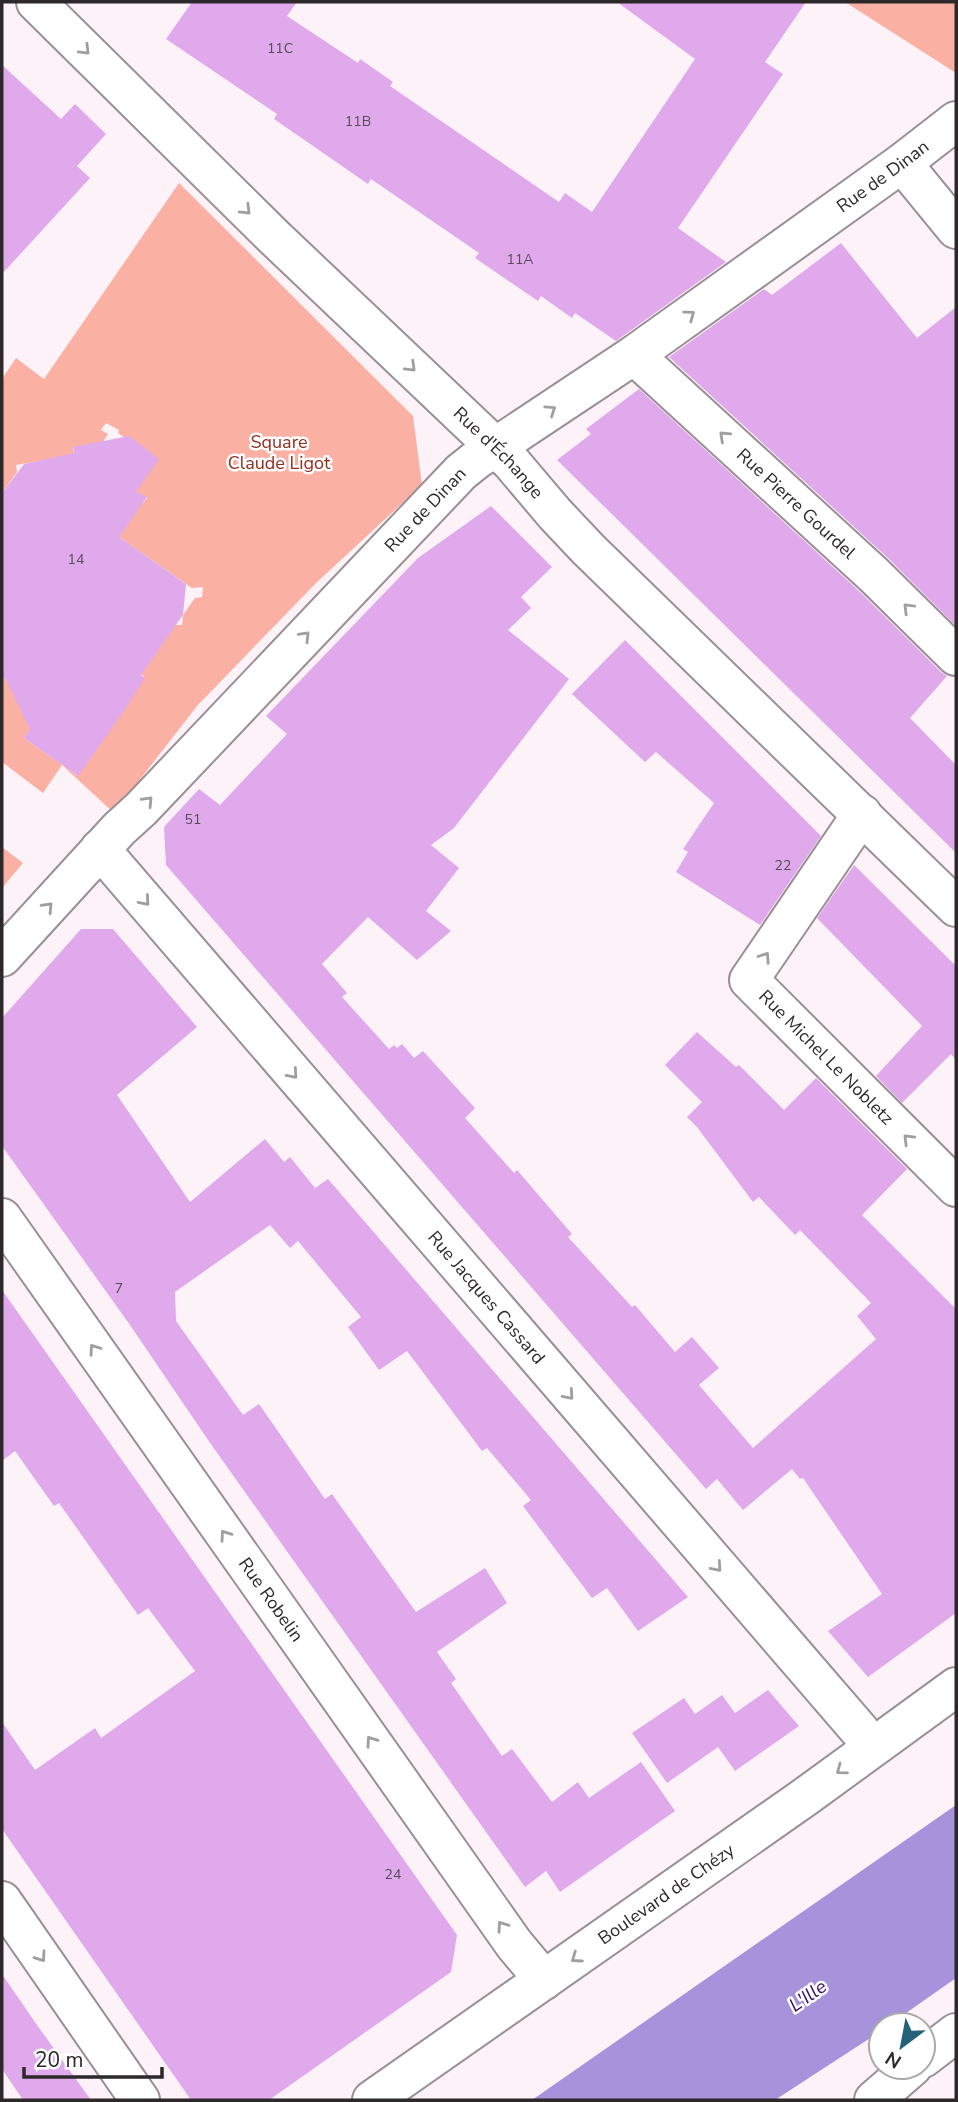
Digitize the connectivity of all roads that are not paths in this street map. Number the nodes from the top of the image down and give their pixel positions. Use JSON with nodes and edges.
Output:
{"nodes":[{"id":1,"x":36,"y":2,"type":"edge"},
{"id":2,"x":956,"y":121,"type":"edge"},
{"id":3,"x":902,"y":163,"type":"junction"},
{"id":4,"x":956,"y":229,"type":"edge"},
{"id":5,"x":635,"y":355,"type":"junction"},
{"id":6,"x":495,"y":448,"type":"junction"},
{"id":7,"x":956,"y":656,"type":"edge"},
{"id":8,"x":862,"y":814,"type":"junction"},
{"id":9,"x":100,"y":849,"type":"junction"},
{"id":10,"x":956,"y":907,"type":"edge"},
{"id":11,"x":2,"y":957,"type":"edge"},
{"id":12,"x":956,"y":1187,"type":"edge"},
{"id":13,"x":2,"y":1218,"type":"edge"},
{"id":14,"x":956,"y":1687,"type":"edge"},
{"id":15,"x":871,"y":1747,"type":"junction"},
{"id":16,"x":2,"y":1901,"type":"edge"},
{"id":17,"x":544,"y":1980,"type":"junction"},
{"id":18,"x":956,"y":2033,"type":"edge"},
{"id":19,"x":937,"y":2047,"type":"edge"},
{"id":20,"x":896,"y":2081,"type":"edge"},
{"id":21,"x":140,"y":2100,"type":"edge"},
{"id":22,"x":372,"y":2100,"type":"edge"},
{"id":23,"x":874,"y":2100,"type":"edge"}],
"edges":[{"from":1,"to":6,"type":"street","name":"Rue d'Échange","one_way":true},
{"from":2,"to":3,"type":"street","name":"Rue de Dinan"},
{"from":3,"to":4,"type":"street"},
{"from":5,"to":3,"type":"street","name":"Rue de Dinan","one_way":true},
{"from":6,"to":5,"type":"street","name":"Rue de Dinan","one_way":true},
{"from":7,"to":5,"type":"street","name":"Rue Pierre Gourdel","one_way":true},
{"from":6,"to":8,"type":"street","name":"Rue d'Échange"},
{"from":9,"to":6,"type":"street","name":"Rue de Dinan","one_way":true},
{"from":8,"to":10,"type":"street","name":"Rue d'Échange"},
{"from":12,"to":8,"type":"street","name":"Rue Michel Le Nobletz","one_way":true},
{"from":11,"to":9,"type":"street","name":"Rue de Dinan","one_way":true},
{"from":9,"to":15,"type":"street","name":"Rue Jacques Cassard","one_way":true},
{"from":17,"to":13,"type":"street","name":"Rue Robelin","one_way":true},
{"from":14,"to":15,"type":"street","name":"Boulevard de Chézy"},
{"from":15,"to":17,"type":"street","name":"Boulevard de Chézy","one_way":true},
{"from":16,"to":21,"type":"street","one_way":true},
{"from":17,"to":22,"type":"street","name":"Boulevard de Chézy"},
{"from":18,"to":19,"type":"street"},
{"from":20,"to":23,"type":"street"}]}
